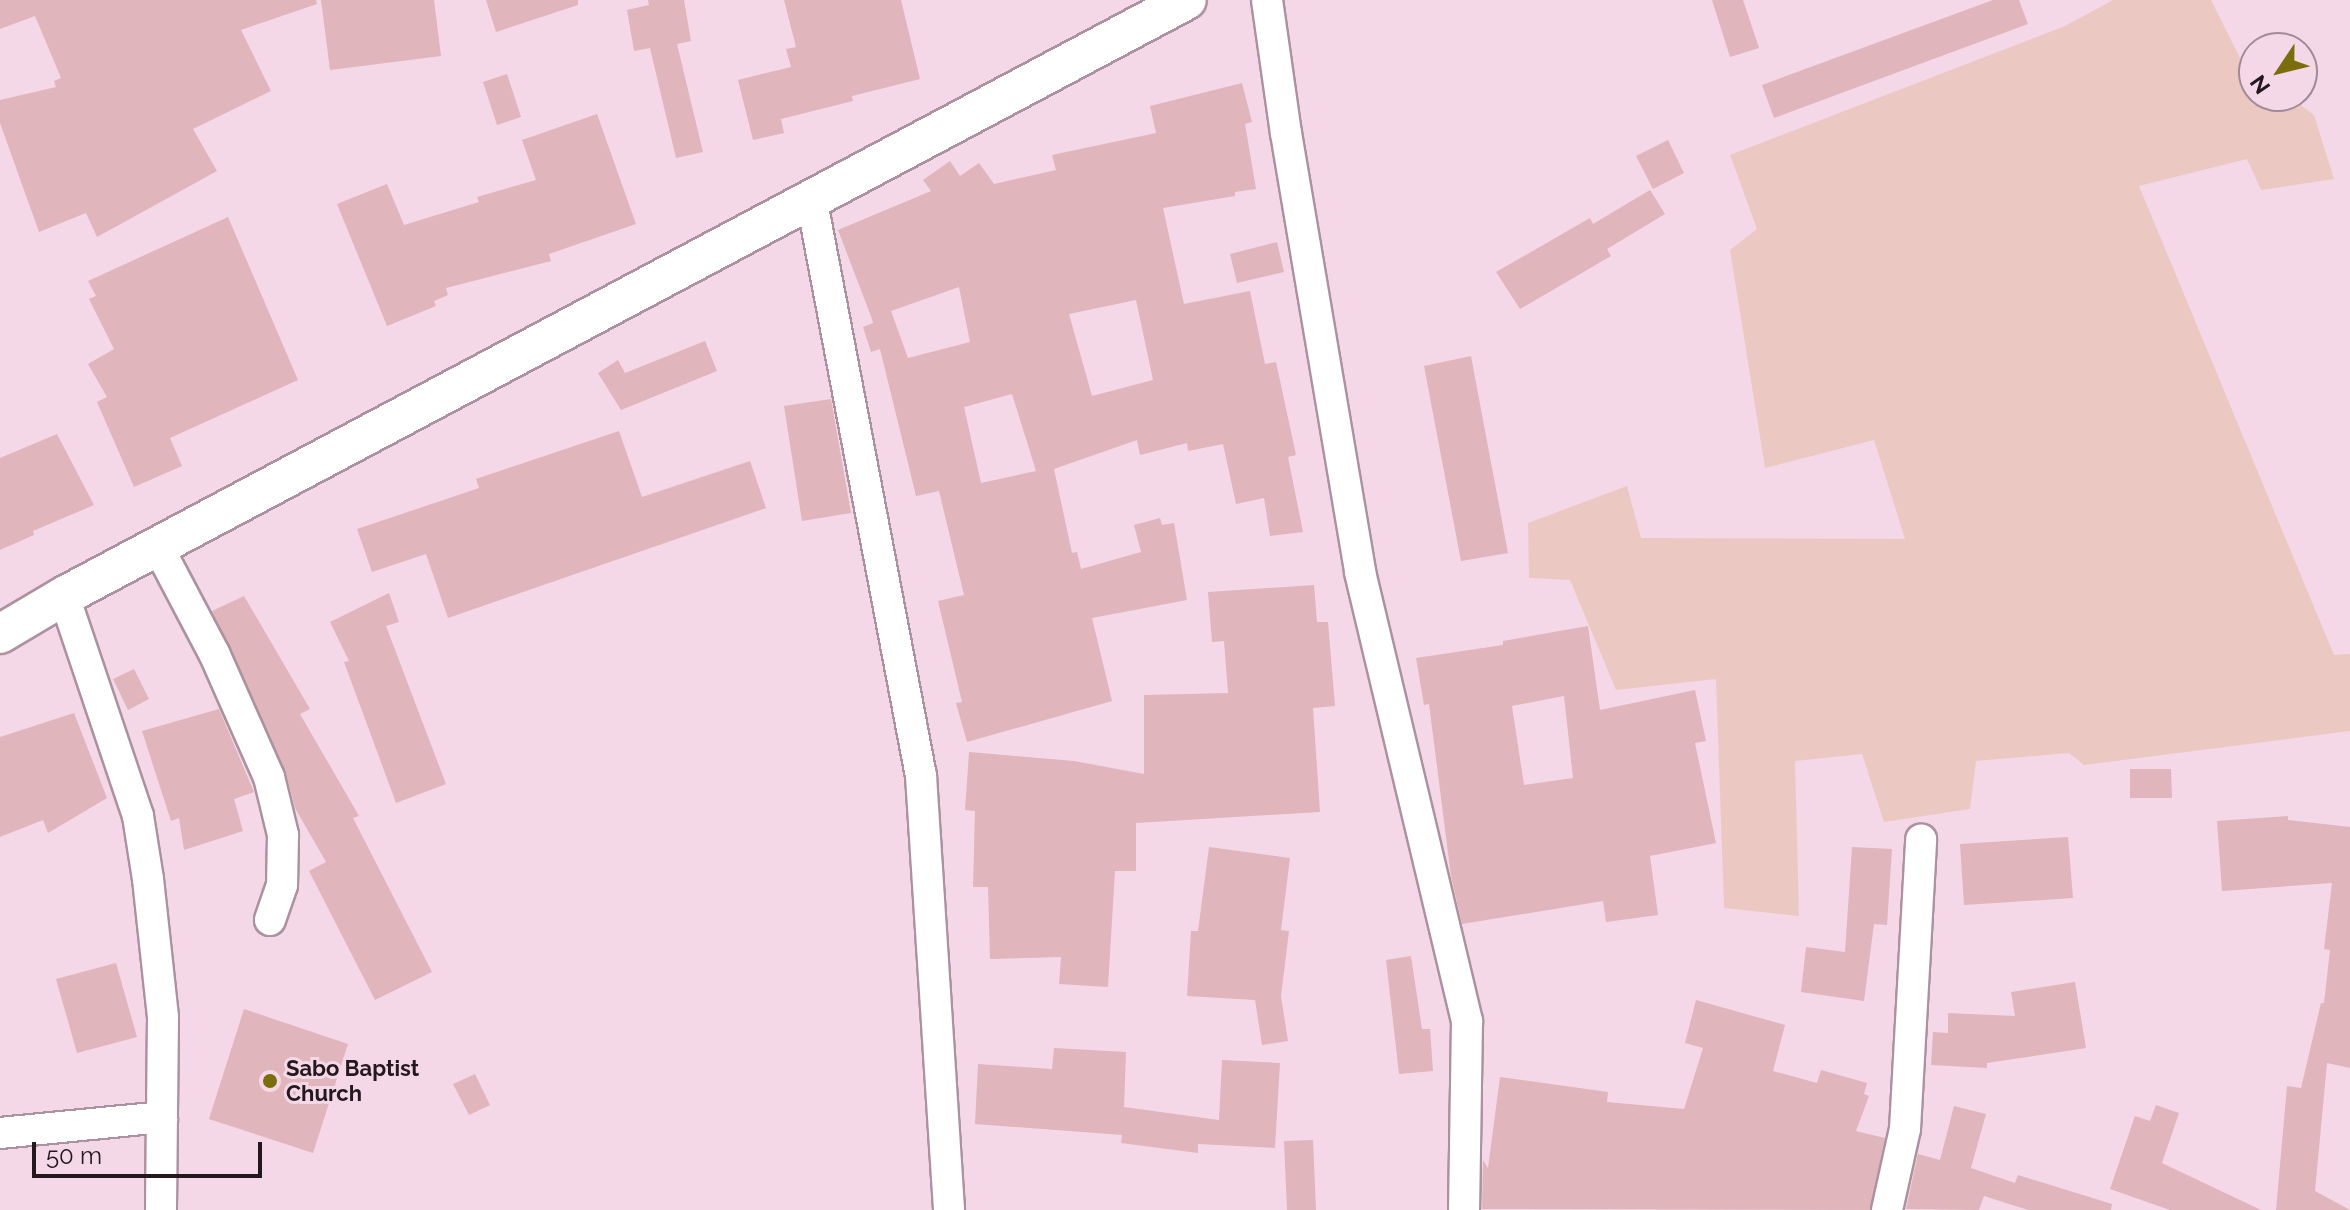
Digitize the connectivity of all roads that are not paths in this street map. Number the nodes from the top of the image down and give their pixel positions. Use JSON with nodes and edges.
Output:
{"nodes":[{"id":1,"x":1187,"y":0,"type":"edge"},
{"id":2,"x":1267,"y":0,"type":"edge"},
{"id":3,"x":812,"y":202,"type":"junction"},
{"id":4,"x":158,"y":547,"type":"junction"},
{"id":5,"x":64,"y":596,"type":"junction"},
{"id":6,"x":0,"y":634,"type":"edge"},
{"id":7,"x":1921,"y":839,"type":"dead end"},
{"id":8,"x":270,"y":920,"type":"dead end"},
{"id":9,"x":162,"y":1117,"type":"junction"},
{"id":10,"x":0,"y":1133,"type":"edge"},
{"id":11,"x":161,"y":1210,"type":"edge"},
{"id":12,"x":949,"y":1210,"type":"edge"},
{"id":13,"x":1464,"y":1210,"type":"edge"},
{"id":14,"x":1887,"y":1210,"type":"edge"}],
"edges":[{"from":1,"to":3,"type":"main road"},
{"from":2,"to":13,"type":"street"},
{"from":3,"to":4,"type":"main road"},
{"from":3,"to":12,"type":"street"},
{"from":4,"to":5,"type":"main road"},
{"from":4,"to":8,"type":"street"},
{"from":5,"to":6,"type":"main road"},
{"from":5,"to":9,"type":"street"},
{"from":7,"to":14,"type":"street"},
{"from":9,"to":10,"type":"street"},
{"from":9,"to":11,"type":"street"}]}
